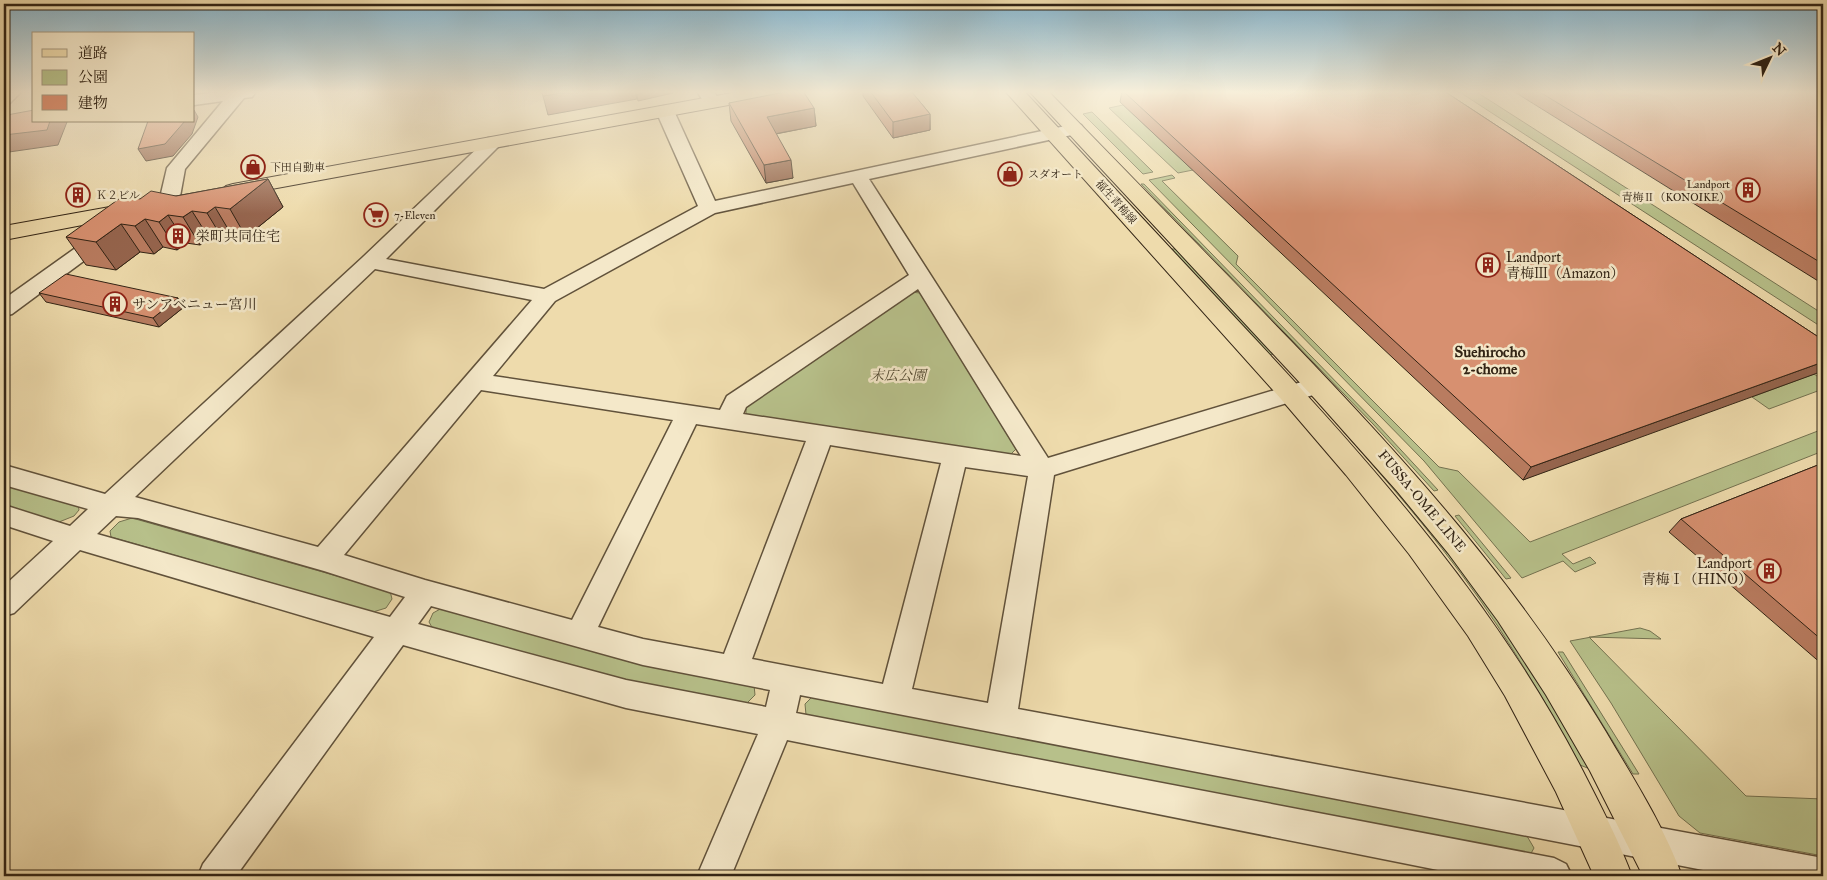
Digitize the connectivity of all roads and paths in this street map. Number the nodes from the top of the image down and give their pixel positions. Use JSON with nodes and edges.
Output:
{"nodes":[{"id":1,"x":206,"y":132,"type":"edge"},
{"id":2,"x":549,"y":132,"type":"edge"},
{"id":3,"x":675,"y":132,"type":"edge"},
{"id":4,"x":1062,"y":132,"type":"edge"},
{"id":5,"x":1077,"y":132,"type":"edge"},
{"id":6,"x":1054,"y":134,"type":"junction"},
{"id":7,"x":494,"y":142,"type":"junction"},
{"id":8,"x":858,"y":176,"type":"junction"},
{"id":9,"x":1116,"y":182,"type":"junction"},
{"id":10,"x":217,"y":193,"type":"edge"},
{"id":11,"x":179,"y":200,"type":"joint"},
{"id":12,"x":146,"y":206,"type":"junction"},
{"id":13,"x":709,"y":208,"type":"junction"},
{"id":14,"x":4,"y":233,"type":"edge"},
{"id":15,"x":1168,"y":243,"type":"junction"},
{"id":16,"x":370,"y":262,"type":"junction"},
{"id":17,"x":922,"y":276,"type":"junction"},
{"id":18,"x":547,"y":296,"type":"junction"},
{"id":19,"x":4,"y":309,"type":"edge"},
{"id":20,"x":475,"y":381,"type":"junction"},
{"id":21,"x":1305,"y":389,"type":"junction"},
{"id":22,"x":688,"y":416,"type":"junction"},
{"id":23,"x":728,"y":420,"type":"junction"},
{"id":24,"x":820,"y":436,"type":"junction"},
{"id":25,"x":955,"y":456,"type":"junction"},
{"id":26,"x":1042,"y":469,"type":"junction"},
{"id":27,"x":4,"y":476,"type":"edge"},
{"id":28,"x":109,"y":505,"type":"junction"},
{"id":29,"x":4,"y":515,"type":"edge"},
{"id":30,"x":76,"y":537,"type":"junction"},
{"id":31,"x":324,"y":560,"type":"junction"},
{"id":32,"x":425,"y":592,"type":"junction"},
{"id":33,"x":4,"y":604,"type":"edge"},
{"id":34,"x":396,"y":631,"type":"junction"},
{"id":35,"x":579,"y":635,"type":"junction"},
{"id":36,"x":733,"y":669,"type":"junction"},
{"id":37,"x":788,"y":679,"type":"junction"},
{"id":38,"x":894,"y":700,"type":"junction"},
{"id":39,"x":1001,"y":720,"type":"junction"},
{"id":40,"x":778,"y":724,"type":"junction"},
{"id":41,"x":1592,"y":832,"type":"junction"},
{"id":42,"x":1646,"y":842,"type":"junction"},
{"id":43,"x":215,"y":876,"type":"edge"},
{"id":44,"x":714,"y":876,"type":"edge"},
{"id":45,"x":1554,"y":876,"type":"edge"},
{"id":46,"x":1613,"y":876,"type":"edge"},
{"id":47,"x":1663,"y":876,"type":"edge"},
{"id":48,"x":1823,"y":876,"type":"edge"}],
"edges":[{"from":1,"to":11,"type":"street"},
{"from":2,"to":7,"type":"main road"},
{"from":3,"to":13,"type":"street"},
{"from":4,"to":6,"type":"street"},
{"from":5,"to":9,"type":"main road","name":"福生青梅線"},
{"from":6,"to":8,"type":"street"},
{"from":6,"to":9,"type":"main road","name":"福生青梅線"},
{"from":7,"to":10,"type":"main road"},
{"from":7,"to":16,"type":"street"},
{"from":8,"to":13,"type":"street"},
{"from":8,"to":17,"type":"street"},
{"from":9,"to":15,"type":"main road","name":"FUSSA-OME LINE"},
{"from":11,"to":12,"type":"main road"},
{"from":12,"to":14,"type":"main road"},
{"from":12,"to":19,"type":"street"},
{"from":13,"to":18,"type":"street"},
{"from":15,"to":21,"type":"main road","name":"FUSSA-OME LINE"},
{"from":15,"to":21,"type":"main road","name":"FUSSA-OME LINE"},
{"from":16,"to":18,"type":"street"},
{"from":16,"to":28,"type":"street"},
{"from":17,"to":23,"type":"street"},
{"from":17,"to":26,"type":"street"},
{"from":18,"to":20,"type":"street"},
{"from":20,"to":22,"type":"street"},
{"from":20,"to":31,"type":"street"},
{"from":21,"to":26,"type":"street"},
{"from":21,"to":41,"type":"main road","name":"FUSSA-OME LINE"},
{"from":21,"to":42,"type":"main road","name":"FUSSA-OME LINE"},
{"from":22,"to":23,"type":"street"},
{"from":22,"to":35,"type":"street"},
{"from":23,"to":24,"type":"street"},
{"from":24,"to":25,"type":"street"},
{"from":24,"to":36,"type":"street"},
{"from":25,"to":26,"type":"street"},
{"from":25,"to":38,"type":"street"},
{"from":26,"to":39,"type":"street"},
{"from":27,"to":28,"type":"street"},
{"from":28,"to":30,"type":"street"},
{"from":28,"to":31,"type":"street"},
{"from":29,"to":30,"type":"street"},
{"from":30,"to":33,"type":"street"},
{"from":30,"to":34,"type":"street"},
{"from":31,"to":32,"type":"street"},
{"from":32,"to":34,"type":"street"},
{"from":32,"to":35,"type":"street"},
{"from":34,"to":40,"type":"street"},
{"from":34,"to":43,"type":"street"},
{"from":35,"to":36,"type":"street"},
{"from":36,"to":37,"type":"street"},
{"from":37,"to":38,"type":"street"},
{"from":37,"to":40,"type":"street"},
{"from":38,"to":39,"type":"street"},
{"from":39,"to":41,"type":"street"},
{"from":40,"to":44,"type":"street"},
{"from":40,"to":45,"type":"street"},
{"from":41,"to":42,"type":"street"},
{"from":41,"to":46,"type":"main road","name":"FUSSA-OME LINE"},
{"from":42,"to":47,"type":"main road","name":"FUSSA-OME LINE"},
{"from":42,"to":48,"type":"street"}]}
